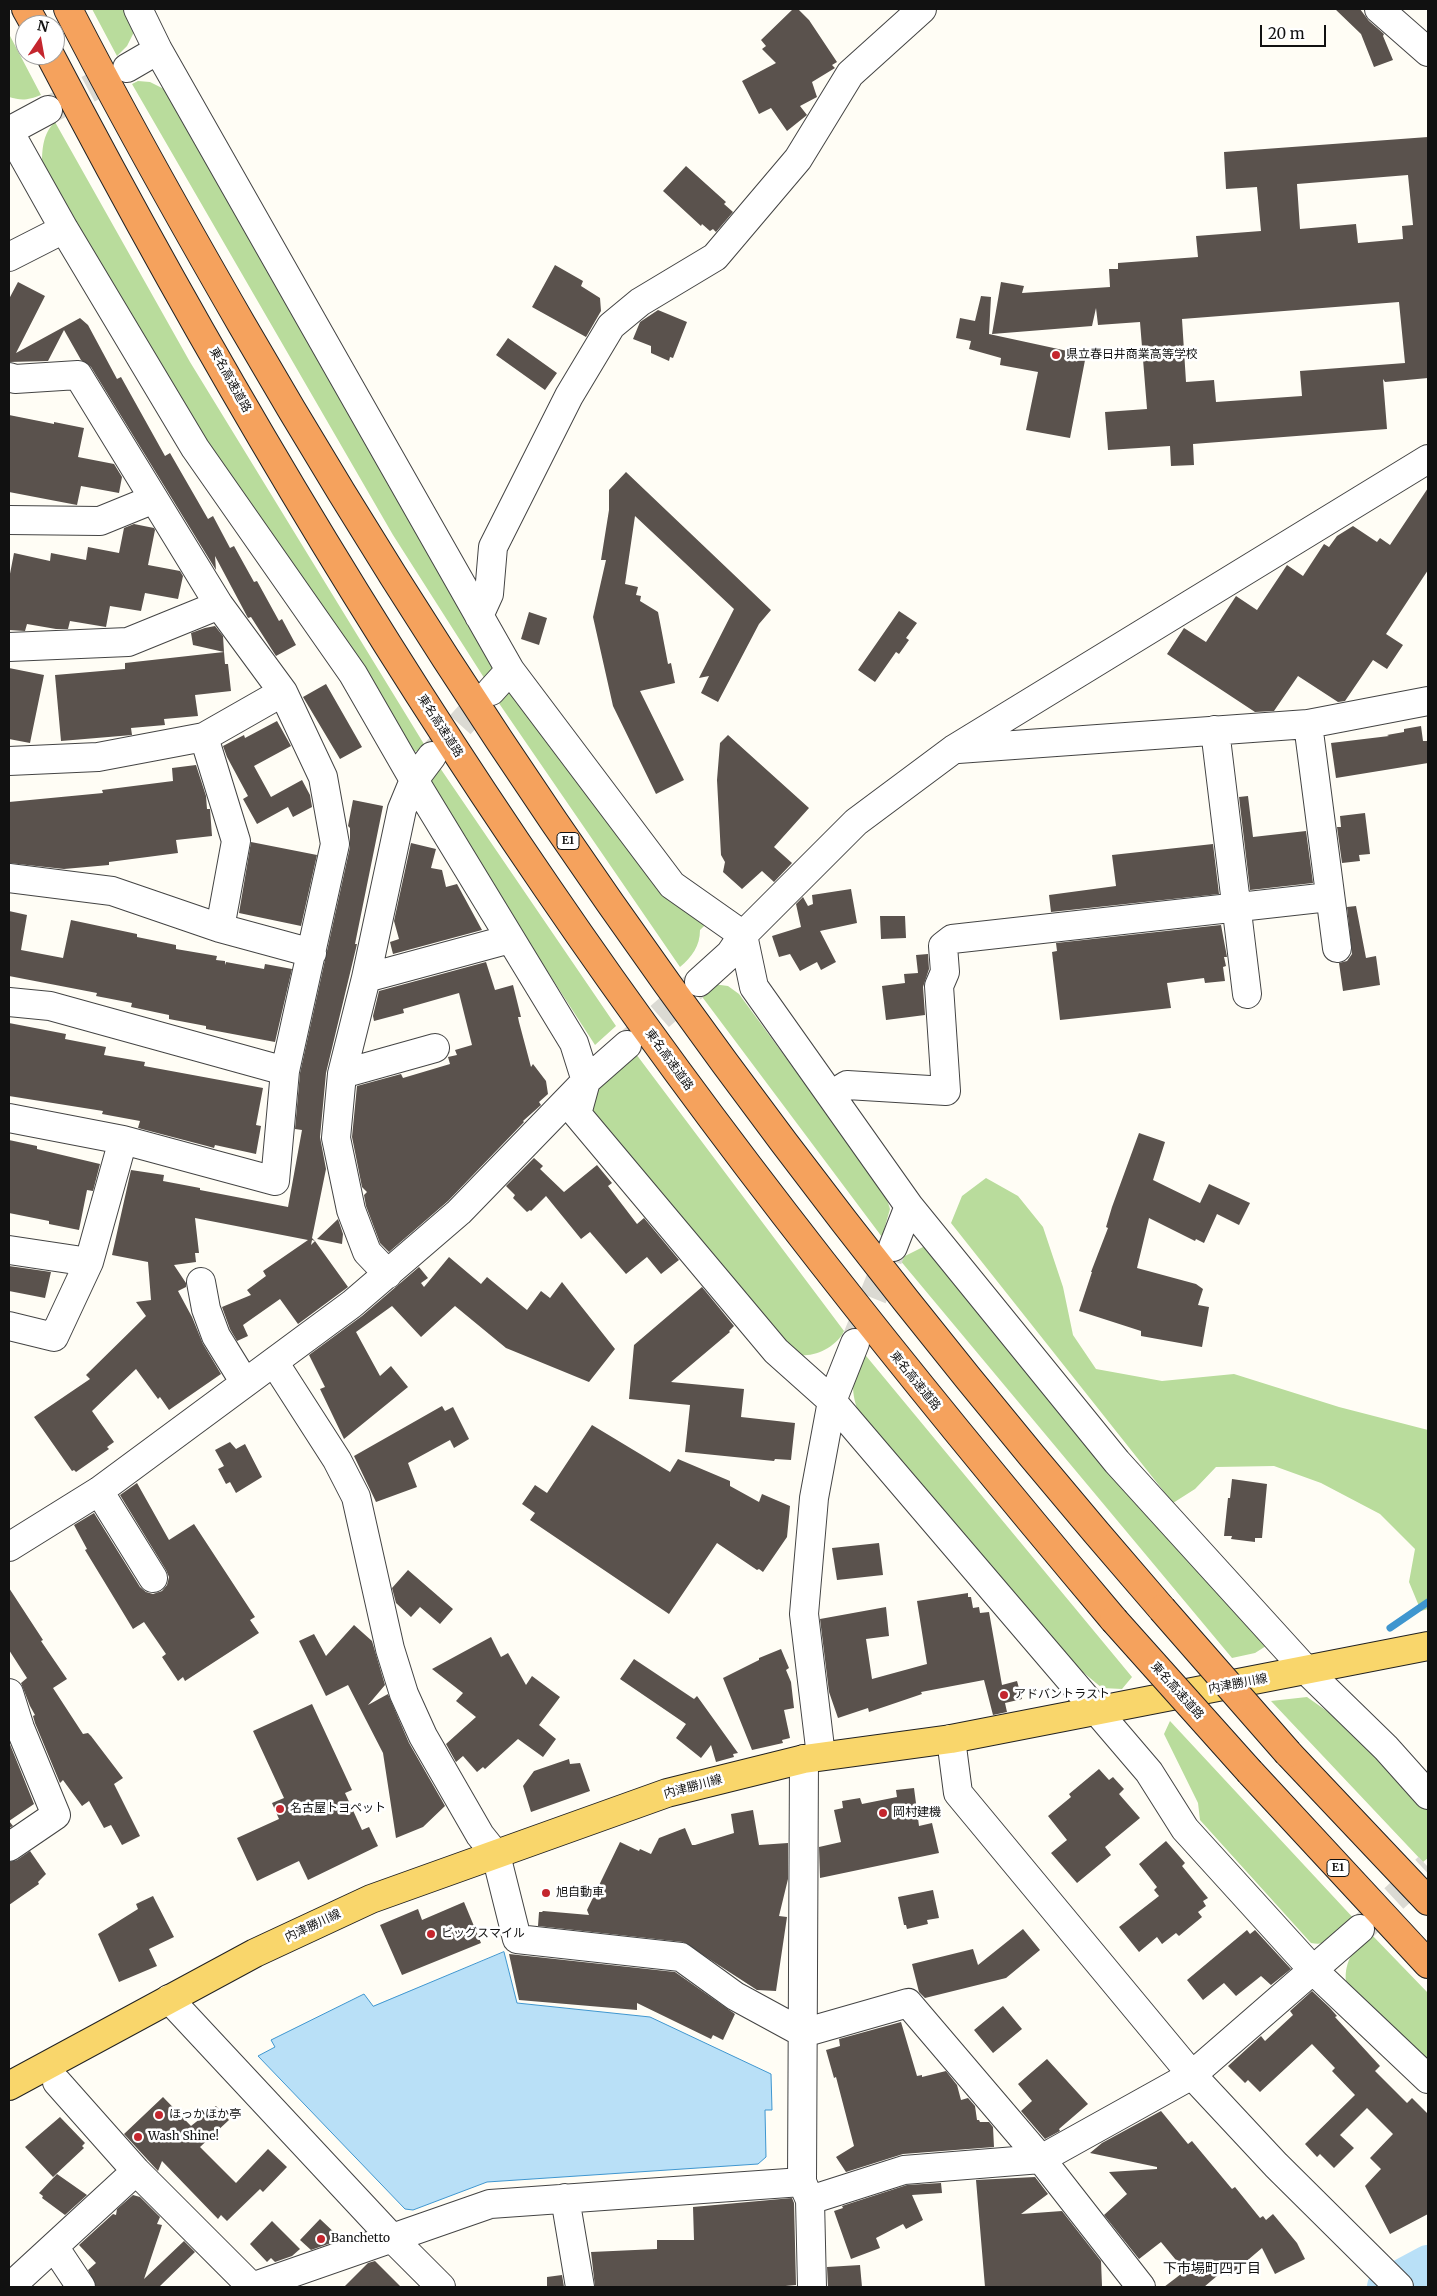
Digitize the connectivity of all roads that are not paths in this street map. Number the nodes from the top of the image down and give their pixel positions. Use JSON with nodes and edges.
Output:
{"nodes":[{"id":1,"x":68,"y":9,"type":"edge"},
{"id":2,"x":138,"y":9,"type":"edge"},
{"id":3,"x":922,"y":9,"type":"edge"},
{"id":4,"x":1379,"y":9,"type":"edge"},
{"id":5,"x":158,"y":50,"type":"junction"},
{"id":6,"x":1428,"y":52,"type":"edge"},
{"id":7,"x":55,"y":65,"type":"edge"},
{"id":8,"x":127,"y":68,"type":"tunnel mouth"},
{"id":9,"x":48,"y":110,"type":"tunnel mouth"},
{"id":10,"x":9,"y":131,"type":"edge"},
{"id":11,"x":64,"y":229,"type":"junction"},
{"id":12,"x":9,"y":257,"type":"edge"},
{"id":13,"x":9,"y":376,"type":"edge"},
{"id":14,"x":1428,"y":459,"type":"edge"},
{"id":15,"x":154,"y":499,"type":"junction"},
{"id":16,"x":9,"y":520,"type":"edge"},
{"id":17,"x":219,"y":605,"type":"junction"},
{"id":18,"x":479,"y":616,"type":"junction"},
{"id":19,"x":9,"y":647,"type":"edge"},
{"id":20,"x":510,"y":670,"type":"junction"},
{"id":21,"x":491,"y":691,"type":"tunnel mouth"},
{"id":22,"x":283,"y":692,"type":"junction"},
{"id":23,"x":1428,"y":701,"type":"edge"},
{"id":24,"x":1308,"y":724,"type":"junction"},
{"id":25,"x":1214,"y":730,"type":"junction"},
{"id":26,"x":204,"y":737,"type":"junction"},
{"id":27,"x":954,"y":749,"type":"junction"},
{"id":28,"x":432,"y":756,"type":"tunnel mouth"},
{"id":29,"x":9,"y":761,"type":"edge"},
{"id":30,"x":414,"y":780,"type":"junction"},
{"id":31,"x":9,"y":878,"type":"edge"},
{"id":32,"x":1329,"y":897,"type":"junction"},
{"id":33,"x":1236,"y":908,"type":"junction"},
{"id":34,"x":220,"y":928,"type":"junction"},
{"id":35,"x":743,"y":935,"type":"junction"},
{"id":36,"x":510,"y":939,"type":"junction"},
{"id":37,"x":1337,"y":948,"type":"dead end"},
{"id":38,"x":312,"y":953,"type":"junction"},
{"id":39,"x":366,"y":978,"type":"junction"},
{"id":40,"x":699,"y":982,"type":"tunnel mouth"},
{"id":41,"x":1247,"y":994,"type":"dead end"},
{"id":42,"x":9,"y":1002,"type":"edge"},
{"id":43,"x":627,"y":1045,"type":"tunnel mouth"},
{"id":44,"x":435,"y":1048,"type":"dead end"},
{"id":45,"x":285,"y":1070,"type":"junction"},
{"id":46,"x":342,"y":1074,"type":"junction"},
{"id":47,"x":586,"y":1082,"type":"junction"},
{"id":48,"x":831,"y":1095,"type":"junction"},
{"id":49,"x":9,"y":1118,"type":"edge"},
{"id":50,"x":124,"y":1140,"type":"junction"},
{"id":51,"x":909,"y":1206,"type":"junction"},
{"id":52,"x":893,"y":1247,"type":"tunnel mouth"},
{"id":53,"x":9,"y":1250,"type":"edge"},
{"id":54,"x":89,"y":1262,"type":"junction"},
{"id":55,"x":388,"y":1274,"type":"junction"},
{"id":56,"x":201,"y":1282,"type":"dead end"},
{"id":57,"x":9,"y":1326,"type":"edge"},
{"id":58,"x":855,"y":1343,"type":"tunnel mouth"},
{"id":59,"x":274,"y":1362,"type":"junction"},
{"id":60,"x":245,"y":1383,"type":"junction"},
{"id":61,"x":832,"y":1401,"type":"junction"},
{"id":62,"x":99,"y":1491,"type":"junction"},
{"id":63,"x":9,"y":1547,"type":"edge"},
{"id":64,"x":153,"y":1578,"type":"dead end"},
{"id":65,"x":1428,"y":1646,"type":"edge"},
{"id":66,"x":1307,"y":1671,"type":"junction"},
{"id":67,"x":9,"y":1693,"type":"edge"},
{"id":68,"x":1096,"y":1710,"type":"junction"},
{"id":69,"x":15,"y":1732,"type":"edge"},
{"id":70,"x":951,"y":1739,"type":"junction"},
{"id":71,"x":812,"y":1757,"type":"junction"},
{"id":72,"x":1428,"y":1795,"type":"edge"},
{"id":73,"x":9,"y":1847,"type":"edge"},
{"id":74,"x":496,"y":1855,"type":"junction"},
{"id":75,"x":1428,"y":1900,"type":"edge"},
{"id":76,"x":1360,"y":1929,"type":"tunnel mouth"},
{"id":77,"x":1428,"y":1964,"type":"edge"},
{"id":78,"x":1314,"y":1971,"type":"junction"},
{"id":79,"x":169,"y":1999,"type":"junction"},
{"id":80,"x":803,"y":2033,"type":"junction"},
{"id":81,"x":1192,"y":2075,"type":"junction"},
{"id":82,"x":1428,"y":2078,"type":"edge"},
{"id":83,"x":57,"y":2082,"type":"dead end"},
{"id":84,"x":9,"y":2086,"type":"edge"},
{"id":85,"x":1041,"y":2159,"type":"junction"},
{"id":86,"x":136,"y":2171,"type":"junction"},
{"id":87,"x":806,"y":2191,"type":"junction"},
{"id":88,"x":565,"y":2198,"type":"junction"},
{"id":89,"x":393,"y":2239,"type":"junction"},
{"id":90,"x":55,"y":2248,"type":"junction"},
{"id":91,"x":10,"y":2287,"type":"edge"},
{"id":92,"x":81,"y":2287,"type":"edge"},
{"id":93,"x":252,"y":2287,"type":"edge"},
{"id":94,"x":442,"y":2287,"type":"edge"},
{"id":95,"x":580,"y":2287,"type":"edge"},
{"id":96,"x":812,"y":2287,"type":"edge"},
{"id":97,"x":1141,"y":2287,"type":"edge"},
{"id":98,"x":1399,"y":2287,"type":"edge"}],
"edges":[{"from":1,"to":75,"type":"highway","number":"E1","bridge":true},
{"from":2,"to":5,"type":"street"},
{"from":3,"to":18,"type":"street"},
{"from":4,"to":6,"type":"street"},
{"from":5,"to":8,"type":"street"},
{"from":5,"to":18,"type":"street"},
{"from":7,"to":77,"type":"highway","name":"東名高速道路","number":"E1","bridge":true},
{"from":9,"to":10,"type":"street"},
{"from":10,"to":11,"type":"street"},
{"from":11,"to":12,"type":"street"},
{"from":11,"to":30,"type":"street"},
{"from":13,"to":15,"type":"street"},
{"from":14,"to":27,"type":"street"},
{"from":15,"to":16,"type":"street"},
{"from":15,"to":17,"type":"street"},
{"from":17,"to":19,"type":"street"},
{"from":17,"to":22,"type":"street"},
{"from":18,"to":20,"type":"street"},
{"from":20,"to":21,"type":"street"},
{"from":20,"to":35,"type":"street"},
{"from":22,"to":26,"type":"street"},
{"from":22,"to":38,"type":"street"},
{"from":23,"to":24,"type":"street"},
{"from":24,"to":25,"type":"street"},
{"from":24,"to":32,"type":"street"},
{"from":25,"to":27,"type":"street"},
{"from":25,"to":33,"type":"street"},
{"from":26,"to":29,"type":"street"},
{"from":26,"to":34,"type":"street"},
{"from":27,"to":35,"type":"street"},
{"from":28,"to":30,"type":"street"},
{"from":30,"to":36,"type":"street"},
{"from":30,"to":39,"type":"street"},
{"from":31,"to":34,"type":"street"},
{"from":32,"to":33,"type":"street"},
{"from":32,"to":37,"type":"street"},
{"from":33,"to":41,"type":"street"},
{"from":33,"to":48,"type":"street"},
{"from":34,"to":38,"type":"street"},
{"from":35,"to":40,"type":"street"},
{"from":35,"to":48,"type":"street"},
{"from":36,"to":39,"type":"street"},
{"from":36,"to":47,"type":"street"},
{"from":38,"to":45,"type":"street"},
{"from":39,"to":46,"type":"street"},
{"from":42,"to":45,"type":"street"},
{"from":43,"to":47,"type":"street"},
{"from":44,"to":46,"type":"street"},
{"from":45,"to":50,"type":"street"},
{"from":46,"to":55,"type":"street"},
{"from":47,"to":55,"type":"street"},
{"from":47,"to":61,"type":"street"},
{"from":48,"to":51,"type":"street"},
{"from":49,"to":50,"type":"street"},
{"from":50,"to":54,"type":"street"},
{"from":51,"to":52,"type":"street"},
{"from":51,"to":66,"type":"street"},
{"from":53,"to":54,"type":"street"},
{"from":54,"to":57,"type":"street"},
{"from":55,"to":59,"type":"street"},
{"from":56,"to":60,"type":"street"},
{"from":58,"to":61,"type":"street"},
{"from":59,"to":60,"type":"street"},
{"from":59,"to":74,"type":"street"},
{"from":60,"to":62,"type":"street"},
{"from":61,"to":68,"type":"street"},
{"from":61,"to":71,"type":"street"},
{"from":62,"to":63,"type":"street"},
{"from":62,"to":64,"type":"street"},
{"from":65,"to":66,"type":"main road","name":"内津勝川線"},
{"from":66,"to":68,"type":"main road","name":"内津勝川線"},
{"from":66,"to":72,"type":"street"},
{"from":67,"to":69,"type":"street"},
{"from":68,"to":70,"type":"main road","name":"内津勝川線"},
{"from":68,"to":78,"type":"street"},
{"from":69,"to":73,"type":"street"},
{"from":70,"to":71,"type":"main road","name":"内津勝川線"},
{"from":70,"to":81,"type":"street"},
{"from":71,"to":74,"type":"main road","name":"内津勝川線"},
{"from":71,"to":80,"type":"street"},
{"from":74,"to":79,"type":"main road","name":"内津勝川線"},
{"from":74,"to":80,"type":"street"},
{"from":76,"to":78,"type":"street"},
{"from":78,"to":81,"type":"street"},
{"from":78,"to":82,"type":"street"},
{"from":79,"to":84,"type":"main road","name":"内津勝川線"},
{"from":79,"to":89,"type":"street"},
{"from":80,"to":85,"type":"street"},
{"from":80,"to":87,"type":"street"},
{"from":81,"to":85,"type":"street"},
{"from":81,"to":98,"type":"street"},
{"from":83,"to":86,"type":"street"},
{"from":85,"to":87,"type":"street"},
{"from":85,"to":97,"type":"street"},
{"from":86,"to":90,"type":"street"},
{"from":86,"to":93,"type":"street"},
{"from":87,"to":88,"type":"street"},
{"from":87,"to":96,"type":"street"},
{"from":88,"to":89,"type":"street"},
{"from":88,"to":95,"type":"street"},
{"from":89,"to":93,"type":"street"},
{"from":89,"to":94,"type":"street"},
{"from":90,"to":91,"type":"street"},
{"from":90,"to":92,"type":"street"}]}
